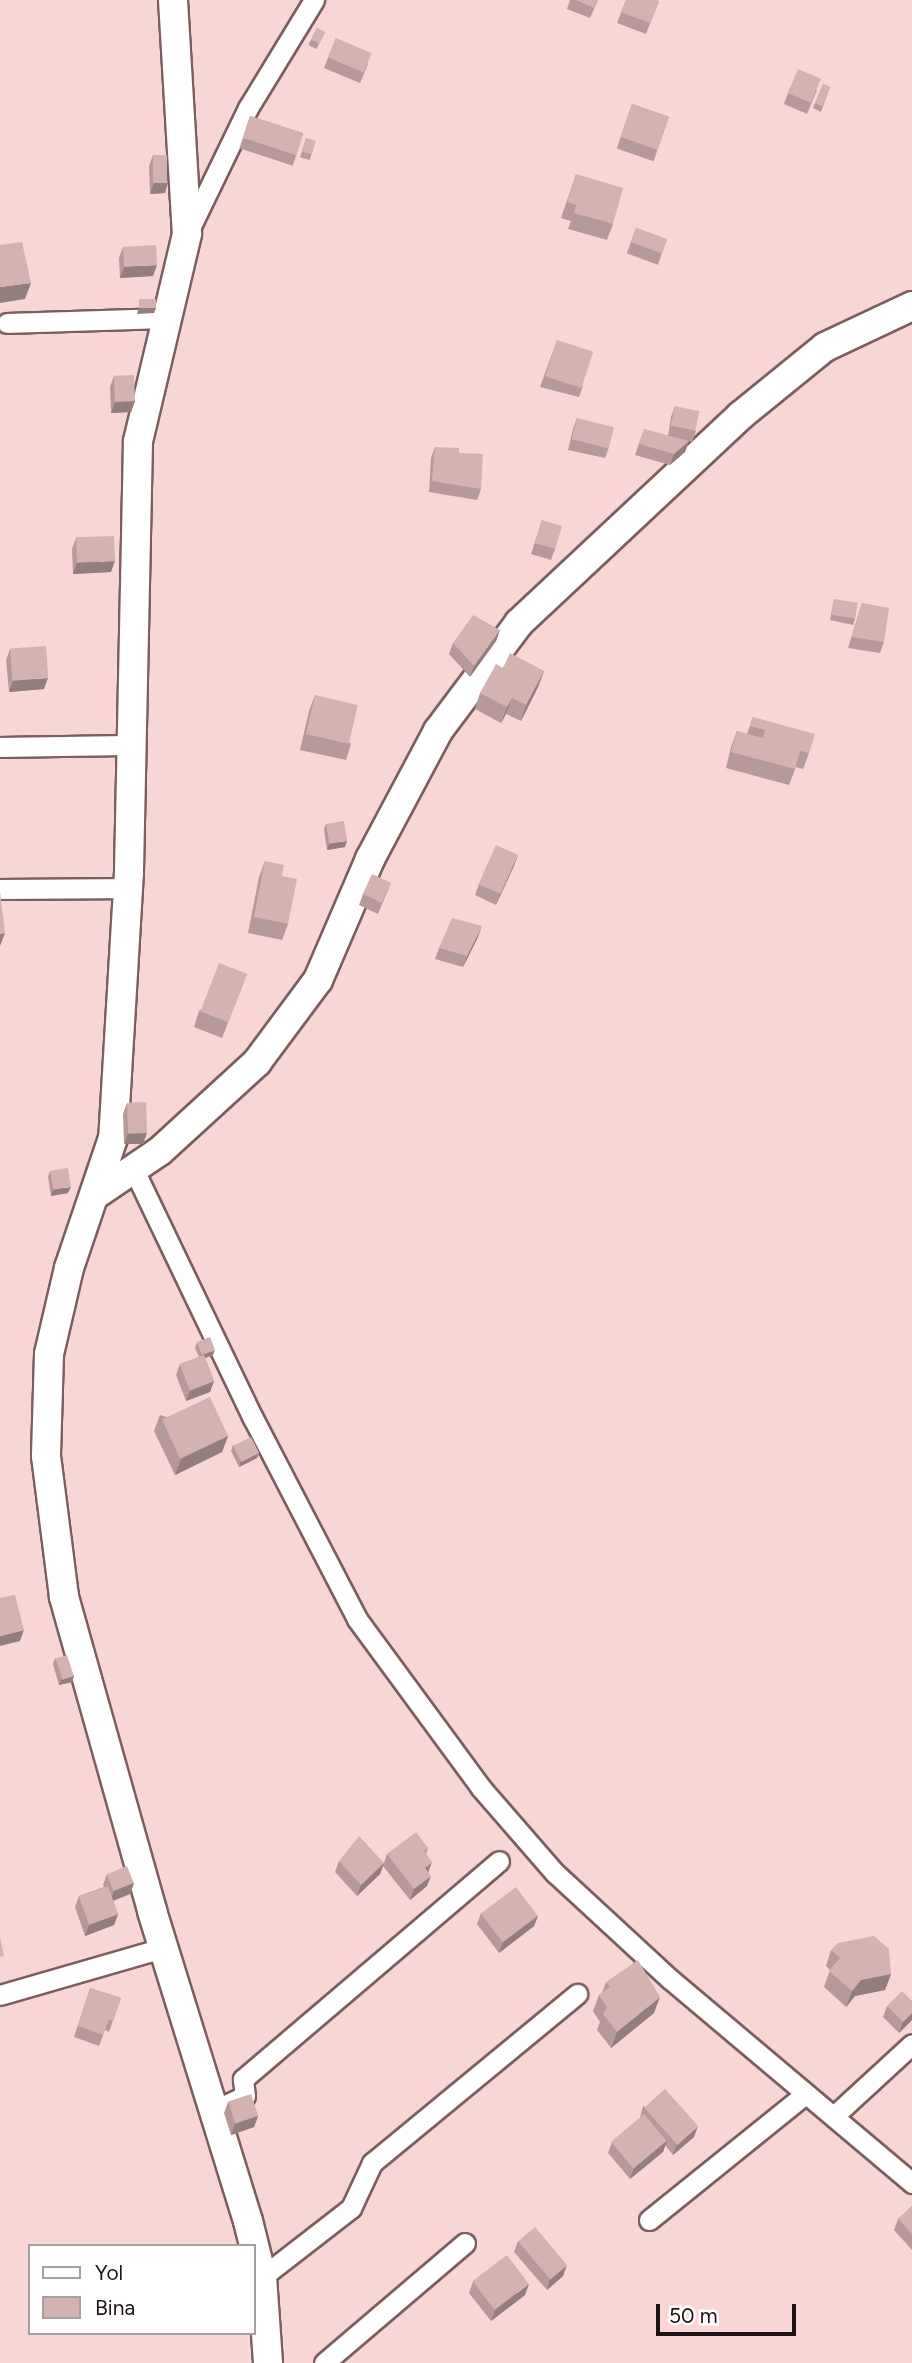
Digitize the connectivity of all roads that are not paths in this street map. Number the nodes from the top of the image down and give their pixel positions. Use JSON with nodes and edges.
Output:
{"nodes":[{"id":1,"x":173,"y":0,"type":"edge"},
{"id":2,"x":314,"y":0,"type":"edge"},
{"id":3,"x":187,"y":234,"type":"junction"},
{"id":4,"x":912,"y":306,"type":"edge"},
{"id":5,"x":164,"y":318,"type":"junction"},
{"id":6,"x":7,"y":323,"type":"dead end"},
{"id":7,"x":133,"y":745,"type":"junction"},
{"id":8,"x":0,"y":747,"type":"edge"},
{"id":9,"x":128,"y":888,"type":"junction"},
{"id":10,"x":0,"y":889,"type":"edge"},
{"id":11,"x":133,"y":1168,"type":"junction"},
{"id":12,"x":95,"y":1195,"type":"junction"},
{"id":13,"x":499,"y":1861,"type":"dead end"},
{"id":14,"x":163,"y":1948,"type":"junction"},
{"id":15,"x":578,"y":1994,"type":"dead end"},
{"id":16,"x":0,"y":1995,"type":"edge"},
{"id":17,"x":912,"y":2044,"type":"edge"},
{"id":18,"x":804,"y":2095,"type":"junction"},
{"id":19,"x":214,"y":2111,"type":"junction"},
{"id":20,"x":836,"y":2114,"type":"junction"},
{"id":21,"x":912,"y":2183,"type":"edge"},
{"id":22,"x":649,"y":2220,"type":"dead end"},
{"id":23,"x":465,"y":2243,"type":"dead end"},
{"id":24,"x":252,"y":2244,"type":"edge"},
{"id":25,"x":256,"y":2256,"type":"edge"},
{"id":26,"x":262,"y":2277,"type":"junction"},
{"id":27,"x":268,"y":2363,"type":"edge"},
{"id":28,"x":324,"y":2363,"type":"edge"}],
"edges":[{"from":1,"to":3,"type":"street"},
{"from":2,"to":3,"type":"street"},
{"from":3,"to":5,"type":"street"},
{"from":4,"to":11,"type":"street"},
{"from":5,"to":6,"type":"street"},
{"from":5,"to":7,"type":"street"},
{"from":7,"to":8,"type":"street"},
{"from":7,"to":9,"type":"street"},
{"from":9,"to":10,"type":"street"},
{"from":9,"to":12,"type":"street"},
{"from":11,"to":12,"type":"street"},
{"from":11,"to":18,"type":"street"},
{"from":12,"to":14,"type":"street"},
{"from":13,"to":19,"type":"street"},
{"from":14,"to":16,"type":"street"},
{"from":14,"to":19,"type":"street"},
{"from":15,"to":26,"type":"street"},
{"from":17,"to":20,"type":"street"},
{"from":18,"to":20,"type":"street"},
{"from":18,"to":22,"type":"street"},
{"from":19,"to":24,"type":"street"},
{"from":20,"to":21,"type":"street"},
{"from":23,"to":28,"type":"street"},
{"from":25,"to":26,"type":"street"},
{"from":26,"to":27,"type":"street"}]}
